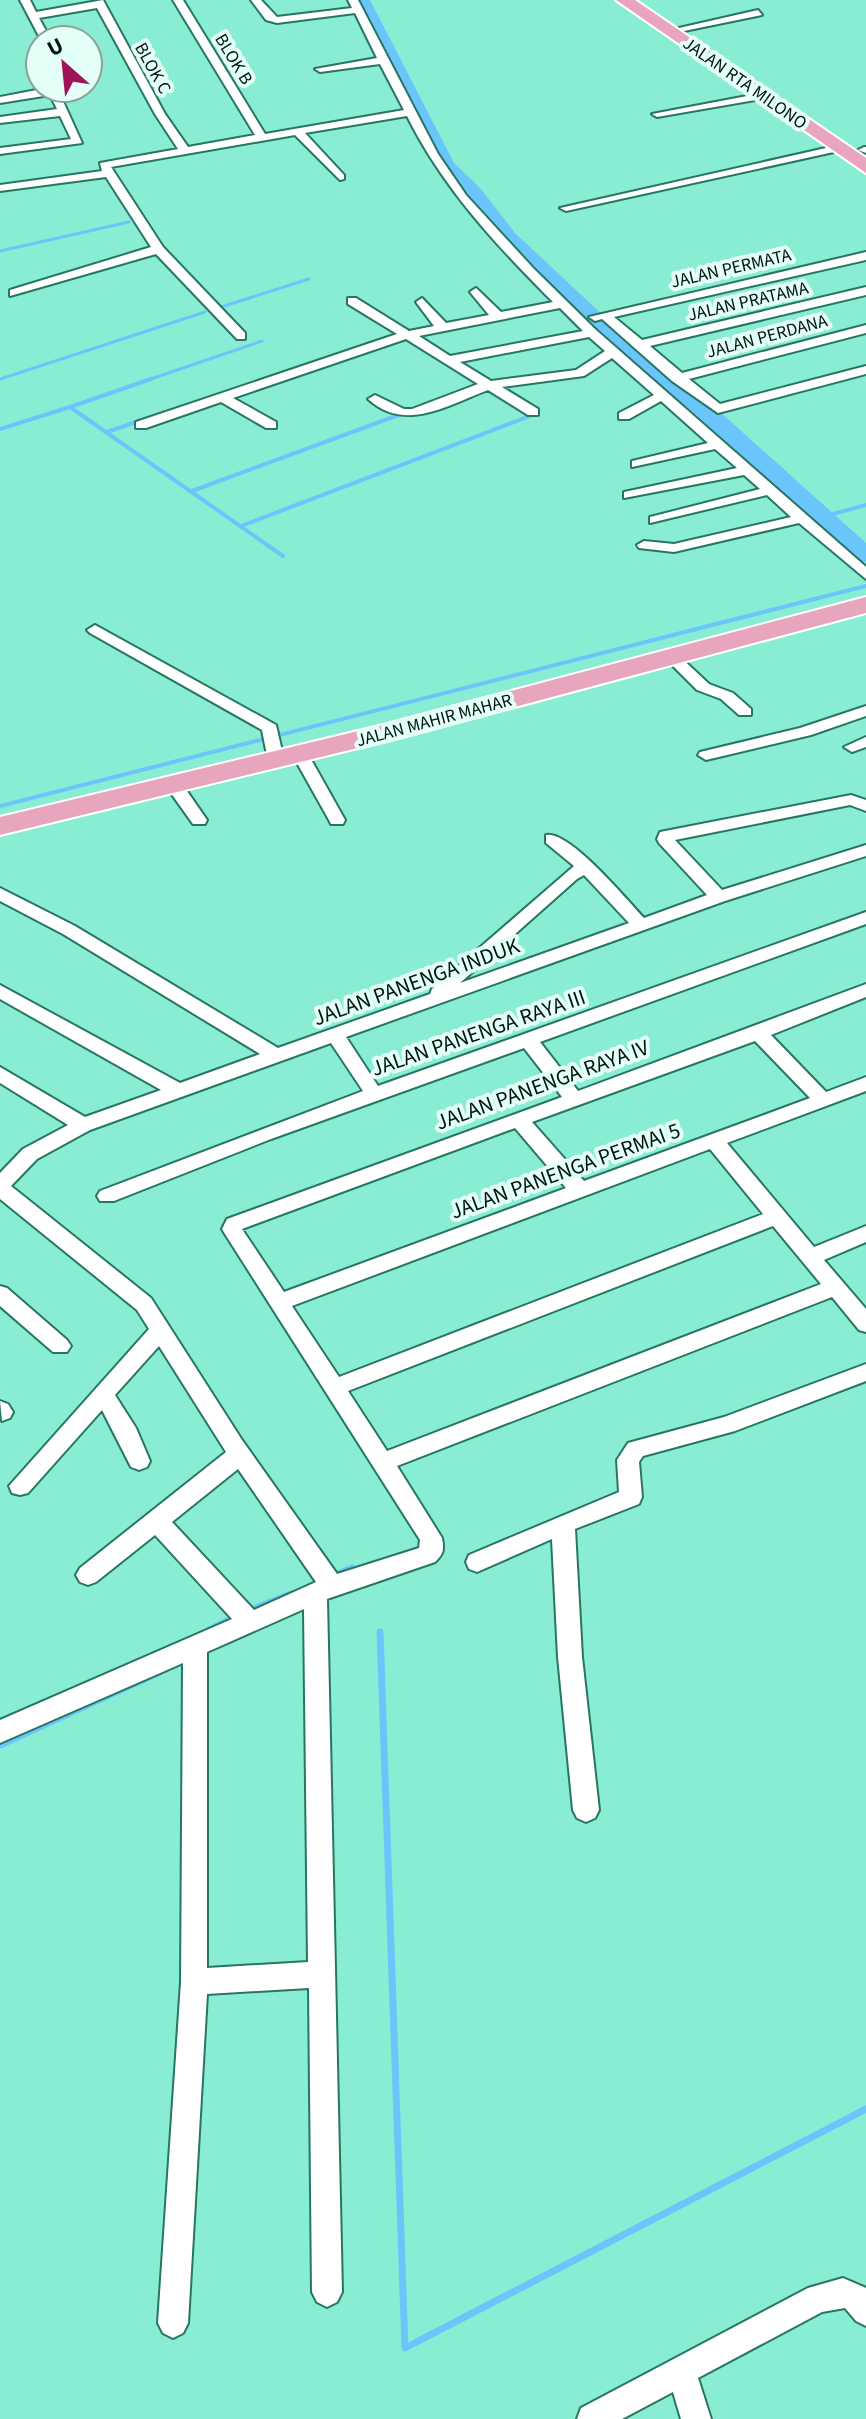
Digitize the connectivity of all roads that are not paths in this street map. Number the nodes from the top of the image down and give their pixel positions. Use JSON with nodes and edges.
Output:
{"nodes":[{"id":1,"x":25,"y":0,"type":"edge"},
{"id":2,"x":178,"y":0,"type":"edge"},
{"id":3,"x":256,"y":0,"type":"edge"},
{"id":4,"x":624,"y":0,"type":"edge"},
{"id":5,"x":643,"y":0,"type":"edge"},
{"id":6,"x":99,"y":2,"type":"edge"},
{"id":7,"x":356,"y":5,"type":"edge"},
{"id":8,"x":758,"y":13,"type":"dead end"},
{"id":9,"x":32,"y":16,"type":"junction"},
{"id":10,"x":37,"y":24,"type":"edge"},
{"id":11,"x":684,"y":28,"type":"junction"},
{"id":12,"x":384,"y":60,"type":"junction"},
{"id":13,"x":320,"y":69,"type":"dead end"},
{"id":14,"x":24,"y":94,"type":"edge"},
{"id":15,"x":763,"y":96,"type":"junction"},
{"id":16,"x":1,"y":98,"type":"edge"},
{"id":17,"x":59,"y":104,"type":"edge"},
{"id":18,"x":62,"y":112,"type":"junction"},
{"id":19,"x":409,"y":112,"type":"junction"},
{"id":20,"x":657,"y":114,"type":"dead end"},
{"id":21,"x":0,"y":120,"type":"edge"},
{"id":22,"x":296,"y":130,"type":"junction"},
{"id":23,"x":261,"y":136,"type":"junction"},
{"id":24,"x":839,"y":148,"type":"junction"},
{"id":25,"x":184,"y":149,"type":"junction"},
{"id":26,"x":0,"y":151,"type":"edge"},
{"id":27,"x":864,"y":157,"type":"edge"},
{"id":28,"x":109,"y":173,"type":"junction"},
{"id":29,"x":340,"y":177,"type":"dead end"},
{"id":30,"x":0,"y":188,"type":"edge"},
{"id":31,"x":566,"y":208,"type":"dead end"},
{"id":32,"x":158,"y":249,"type":"junction"},
{"id":33,"x":866,"y":256,"type":"edge"},
{"id":34,"x":866,"y":291,"type":"edge"},
{"id":35,"x":476,"y":292,"type":"dead end"},
{"id":36,"x":14,"y":293,"type":"dead end"},
{"id":37,"x":352,"y":301,"type":"dead end"},
{"id":38,"x":422,"y":302,"type":"dead end"},
{"id":39,"x":562,"y":304,"type":"junction"},
{"id":40,"x":498,"y":317,"type":"junction"},
{"id":41,"x":593,"y":317,"type":"junction"},
{"id":42,"x":443,"y":328,"type":"junction"},
{"id":43,"x":866,"y":329,"type":"edge"},
{"id":44,"x":592,"y":333,"type":"junction"},
{"id":45,"x":406,"y":335,"type":"junction"},
{"id":46,"x":241,"y":336,"type":"dead end"},
{"id":47,"x":638,"y":345,"type":"junction"},
{"id":48,"x":613,"y":352,"type":"junction"},
{"id":49,"x":448,"y":360,"type":"junction"},
{"id":50,"x":627,"y":364,"type":"junction"},
{"id":51,"x":589,"y":368,"type":"junction"},
{"id":52,"x":866,"y":370,"type":"edge"},
{"id":53,"x":677,"y":378,"type":"junction"},
{"id":54,"x":488,"y":385,"type":"junction"},
{"id":55,"x":663,"y":395,"type":"junction"},
{"id":56,"x":223,"y":398,"type":"junction"},
{"id":57,"x":375,"y":399,"type":"dead end"},
{"id":58,"x":639,"y":408,"type":"junction"},
{"id":59,"x":681,"y":410,"type":"junction"},
{"id":60,"x":533,"y":412,"type":"dead end"},
{"id":61,"x":624,"y":416,"type":"dead end"},
{"id":62,"x":141,"y":425,"type":"dead end"},
{"id":63,"x":271,"y":425,"type":"dead end"},
{"id":64,"x":720,"y":444,"type":"junction"},
{"id":65,"x":637,"y":464,"type":"dead end"},
{"id":66,"x":748,"y":470,"type":"junction"},
{"id":67,"x":771,"y":490,"type":"junction"},
{"id":68,"x":629,"y":495,"type":"dead end"},
{"id":69,"x":804,"y":518,"type":"junction"},
{"id":70,"x":655,"y":520,"type":"dead end"},
{"id":71,"x":644,"y":545,"type":"dead end"},
{"id":72,"x":866,"y":575,"type":"edge"},
{"id":73,"x":866,"y":605,"type":"edge"},
{"id":74,"x":95,"y":630,"type":"dead end"},
{"id":75,"x":672,"y":657,"type":"junction"},
{"id":76,"x":866,"y":711,"type":"edge"},
{"id":77,"x":745,"y":712,"type":"dead end"},
{"id":78,"x":706,"y":755,"type":"dead end"},
{"id":79,"x":288,"y":757,"type":"junction"},
{"id":80,"x":174,"y":785,"type":"junction"},
{"id":81,"x":866,"y":806,"type":"edge"},
{"id":82,"x":199,"y":820,"type":"dead end"},
{"id":83,"x":337,"y":820,"type":"dead end"},
{"id":84,"x":0,"y":826,"type":"edge"},
{"id":85,"x":552,"y":839,"type":"dead end"},
{"id":86,"x":866,"y":850,"type":"edge"},
{"id":87,"x":585,"y":866,"type":"junction"},
{"id":88,"x":0,"y":894,"type":"edge"},
{"id":89,"x":719,"y":897,"type":"junction"},
{"id":90,"x":866,"y":918,"type":"edge"},
{"id":91,"x":641,"y":925,"type":"junction"},
{"id":92,"x":866,"y":990,"type":"edge"},
{"id":93,"x":0,"y":991,"type":"edge"},
{"id":94,"x":428,"y":1001,"type":"junction"},
{"id":95,"x":759,"y":1033,"type":"junction"},
{"id":96,"x":336,"y":1036,"type":"junction"},
{"id":97,"x":529,"y":1041,"type":"junction"},
{"id":98,"x":277,"y":1056,"type":"junction"},
{"id":99,"x":0,"y":1074,"type":"edge"},
{"id":100,"x":866,"y":1084,"type":"edge"},
{"id":101,"x":177,"y":1090,"type":"junction"},
{"id":102,"x":374,"y":1094,"type":"junction"},
{"id":103,"x":573,"y":1098,"type":"junction"},
{"id":104,"x":823,"y":1100,"type":"junction"},
{"id":105,"x":517,"y":1118,"type":"junction"},
{"id":106,"x":83,"y":1125,"type":"junction"},
{"id":107,"x":715,"y":1142,"type":"junction"},
{"id":108,"x":0,"y":1187,"type":"edge"},
{"id":109,"x":580,"y":1190,"type":"junction"},
{"id":110,"x":107,"y":1196,"type":"dead end"},
{"id":111,"x":776,"y":1217,"type":"junction"},
{"id":112,"x":866,"y":1234,"type":"edge"},
{"id":113,"x":810,"y":1257,"type":"junction"},
{"id":114,"x":836,"y":1287,"type":"junction"},
{"id":115,"x":0,"y":1294,"type":"edge"},
{"id":116,"x":280,"y":1302,"type":"junction"},
{"id":117,"x":866,"y":1324,"type":"edge"},
{"id":118,"x":161,"y":1330,"type":"junction"},
{"id":119,"x":60,"y":1346,"type":"dead end"},
{"id":120,"x":866,"y":1372,"type":"edge"},
{"id":121,"x":335,"y":1387,"type":"junction"},
{"id":122,"x":104,"y":1395,"type":"junction"},
{"id":123,"x":239,"y":1455,"type":"junction"},
{"id":124,"x":139,"y":1461,"type":"dead end"},
{"id":125,"x":382,"y":1462,"type":"junction"},
{"id":126,"x":20,"y":1486,"type":"dead end"},
{"id":127,"x":156,"y":1520,"type":"junction"},
{"id":128,"x":563,"y":1524,"type":"junction"},
{"id":129,"x":477,"y":1562,"type":"dead end"},
{"id":130,"x":88,"y":1575,"type":"dead end"},
{"id":131,"x":324,"y":1590,"type":"junction"},
{"id":132,"x":251,"y":1623,"type":"junction"},
{"id":133,"x":195,"y":1648,"type":"junction"},
{"id":134,"x":0,"y":1732,"type":"edge"},
{"id":135,"x":586,"y":1810,"type":"dead end"},
{"id":136,"x":322,"y":1974,"type":"junction"},
{"id":137,"x":194,"y":1982,"type":"junction"},
{"id":138,"x":327,"y":2292,"type":"dead end"},
{"id":139,"x":866,"y":2311,"type":"edge"},
{"id":140,"x":173,"y":2323,"type":"dead end"},
{"id":141,"x":681,"y":2371,"type":"junction"},
{"id":142,"x":592,"y":2419,"type":"edge"},
{"id":143,"x":696,"y":2419,"type":"edge"}],
"edges":[{"from":1,"to":9,"type":"street"},
{"from":2,"to":23,"type":"street","name":"BLOK B"},
{"from":3,"to":7,"type":"street"},
{"from":4,"to":15,"type":"highway","name":"JALAN RTA MILONO"},
{"from":5,"to":11,"type":"highway","name":"JALAN RTA MILONO"},
{"from":6,"to":9,"type":"street"},
{"from":6,"to":25,"type":"street","name":"BLOK C"},
{"from":7,"to":12,"type":"street"},
{"from":8,"to":11,"type":"street"},
{"from":9,"to":10,"type":"street"},
{"from":11,"to":27,"type":"highway","name":"JALAN RTA MILONO"},
{"from":12,"to":13,"type":"street"},
{"from":12,"to":19,"type":"street"},
{"from":14,"to":16,"type":"street"},
{"from":15,"to":20,"type":"street"},
{"from":15,"to":24,"type":"highway","name":"JALAN RTA MILONO"},
{"from":17,"to":18,"type":"street"},
{"from":18,"to":21,"type":"street"},
{"from":18,"to":26,"type":"street"},
{"from":19,"to":22,"type":"street"},
{"from":19,"to":39,"type":"street"},
{"from":22,"to":23,"type":"street"},
{"from":22,"to":29,"type":"street"},
{"from":23,"to":25,"type":"street"},
{"from":24,"to":27,"type":"highway","name":"JALAN RTA MILONO"},
{"from":24,"to":31,"type":"street"},
{"from":25,"to":28,"type":"street"},
{"from":28,"to":30,"type":"street"},
{"from":28,"to":32,"type":"street"},
{"from":32,"to":36,"type":"street"},
{"from":32,"to":46,"type":"street"},
{"from":33,"to":41,"type":"street","name":"JALAN PERMATA"},
{"from":34,"to":47,"type":"street","name":"JALAN PRATAMA"},
{"from":35,"to":40,"type":"street"},
{"from":37,"to":45,"type":"street"},
{"from":38,"to":42,"type":"street"},
{"from":39,"to":40,"type":"street"},
{"from":39,"to":41,"type":"street"},
{"from":40,"to":42,"type":"street"},
{"from":41,"to":44,"type":"street"},
{"from":41,"to":47,"type":"street"},
{"from":42,"to":45,"type":"street"},
{"from":43,"to":53,"type":"street","name":"JALAN PERDANA"},
{"from":44,"to":48,"type":"street"},
{"from":44,"to":49,"type":"street"},
{"from":45,"to":49,"type":"street"},
{"from":45,"to":56,"type":"street"},
{"from":47,"to":53,"type":"street"},
{"from":48,"to":50,"type":"street"},
{"from":48,"to":51,"type":"street"},
{"from":49,"to":54,"type":"street"},
{"from":50,"to":51,"type":"street"},
{"from":50,"to":55,"type":"street"},
{"from":51,"to":54,"type":"street"},
{"from":52,"to":53,"type":"street"},
{"from":54,"to":57,"type":"street"},
{"from":54,"to":60,"type":"street"},
{"from":55,"to":58,"type":"street"},
{"from":55,"to":59,"type":"street"},
{"from":56,"to":62,"type":"street"},
{"from":56,"to":63,"type":"street"},
{"from":58,"to":59,"type":"street"},
{"from":58,"to":61,"type":"street"},
{"from":59,"to":64,"type":"street"},
{"from":64,"to":65,"type":"street"},
{"from":64,"to":66,"type":"street"},
{"from":66,"to":67,"type":"street"},
{"from":66,"to":68,"type":"street"},
{"from":67,"to":69,"type":"street"},
{"from":67,"to":70,"type":"street"},
{"from":69,"to":71,"type":"street"},
{"from":69,"to":72,"type":"street"},
{"from":73,"to":75,"type":"highway","name":"JALAN MAHIR MAHAR"},
{"from":74,"to":79,"type":"street"},
{"from":75,"to":77,"type":"street"},
{"from":75,"to":79,"type":"highway","name":"JALAN MAHIR MAHAR"},
{"from":76,"to":78,"type":"street"},
{"from":79,"to":80,"type":"highway","name":"JALAN MAHIR MAHAR"},
{"from":79,"to":83,"type":"street"},
{"from":80,"to":82,"type":"street"},
{"from":80,"to":84,"type":"highway","name":"JALAN MAHIR MAHAR"},
{"from":81,"to":89,"type":"street"},
{"from":85,"to":87,"type":"street"},
{"from":86,"to":89,"type":"street","name":"JALAN PANENGA INDUK"},
{"from":87,"to":91,"type":"street"},
{"from":87,"to":94,"type":"street"},
{"from":88,"to":98,"type":"street"},
{"from":89,"to":91,"type":"street","name":"JALAN PANENGA INDUK"},
{"from":90,"to":97,"type":"street","name":"JALAN PANENGA RAYA III"},
{"from":91,"to":94,"type":"street","name":"JALAN PANENGA INDUK"},
{"from":92,"to":95,"type":"street","name":"JALAN PANENGA RAYA IV"},
{"from":93,"to":101,"type":"street"},
{"from":94,"to":96,"type":"street","name":"JALAN PANENGA INDUK"},
{"from":95,"to":103,"type":"street","name":"JALAN PANENGA RAYA IV"},
{"from":95,"to":104,"type":"street"},
{"from":96,"to":98,"type":"street","name":"JALAN PANENGA INDUK"},
{"from":96,"to":102,"type":"street"},
{"from":97,"to":102,"type":"street","name":"JALAN PANENGA RAYA III"},
{"from":97,"to":103,"type":"street"},
{"from":98,"to":101,"type":"street","name":"JALAN PANENGA INDUK"},
{"from":99,"to":106,"type":"street"},
{"from":100,"to":104,"type":"street","name":"JALAN PANENGA PERMAI 5"},
{"from":101,"to":106,"type":"street","name":"JALAN PANENGA INDUK"},
{"from":102,"to":110,"type":"street","name":"JALAN PANENGA RAYA III"},
{"from":103,"to":105,"type":"street","name":"JALAN PANENGA RAYA IV"},
{"from":104,"to":107,"type":"street","name":"JALAN PANENGA PERMAI 5"},
{"from":105,"to":109,"type":"street"},
{"from":105,"to":116,"type":"street","name":"JALAN PANENGA RAYA IV"},
{"from":106,"to":108,"type":"street","name":"JALAN PANENGA INDUK"},
{"from":107,"to":109,"type":"street","name":"JALAN PANENGA PERMAI 5"},
{"from":107,"to":111,"type":"street"},
{"from":108,"to":118,"type":"street"},
{"from":109,"to":116,"type":"street","name":"JALAN PANENGA PERMAI 5"},
{"from":111,"to":113,"type":"street"},
{"from":111,"to":121,"type":"street"},
{"from":112,"to":113,"type":"street"},
{"from":113,"to":114,"type":"street"},
{"from":114,"to":117,"type":"street"},
{"from":114,"to":125,"type":"street"},
{"from":115,"to":119,"type":"street"},
{"from":116,"to":121,"type":"street"},
{"from":118,"to":122,"type":"street"},
{"from":118,"to":123,"type":"street"},
{"from":120,"to":128,"type":"street"},
{"from":121,"to":125,"type":"street"},
{"from":122,"to":124,"type":"street"},
{"from":122,"to":126,"type":"street"},
{"from":123,"to":127,"type":"street"},
{"from":123,"to":131,"type":"street"},
{"from":125,"to":131,"type":"street"},
{"from":127,"to":130,"type":"street"},
{"from":127,"to":132,"type":"street"},
{"from":128,"to":129,"type":"street"},
{"from":128,"to":135,"type":"street"},
{"from":131,"to":132,"type":"street"},
{"from":131,"to":136,"type":"street"},
{"from":132,"to":133,"type":"street"},
{"from":133,"to":134,"type":"street"},
{"from":133,"to":137,"type":"street"},
{"from":136,"to":137,"type":"street"},
{"from":136,"to":138,"type":"street"},
{"from":137,"to":140,"type":"street"},
{"from":139,"to":141,"type":"street"},
{"from":141,"to":142,"type":"street"},
{"from":141,"to":143,"type":"street"}]}
